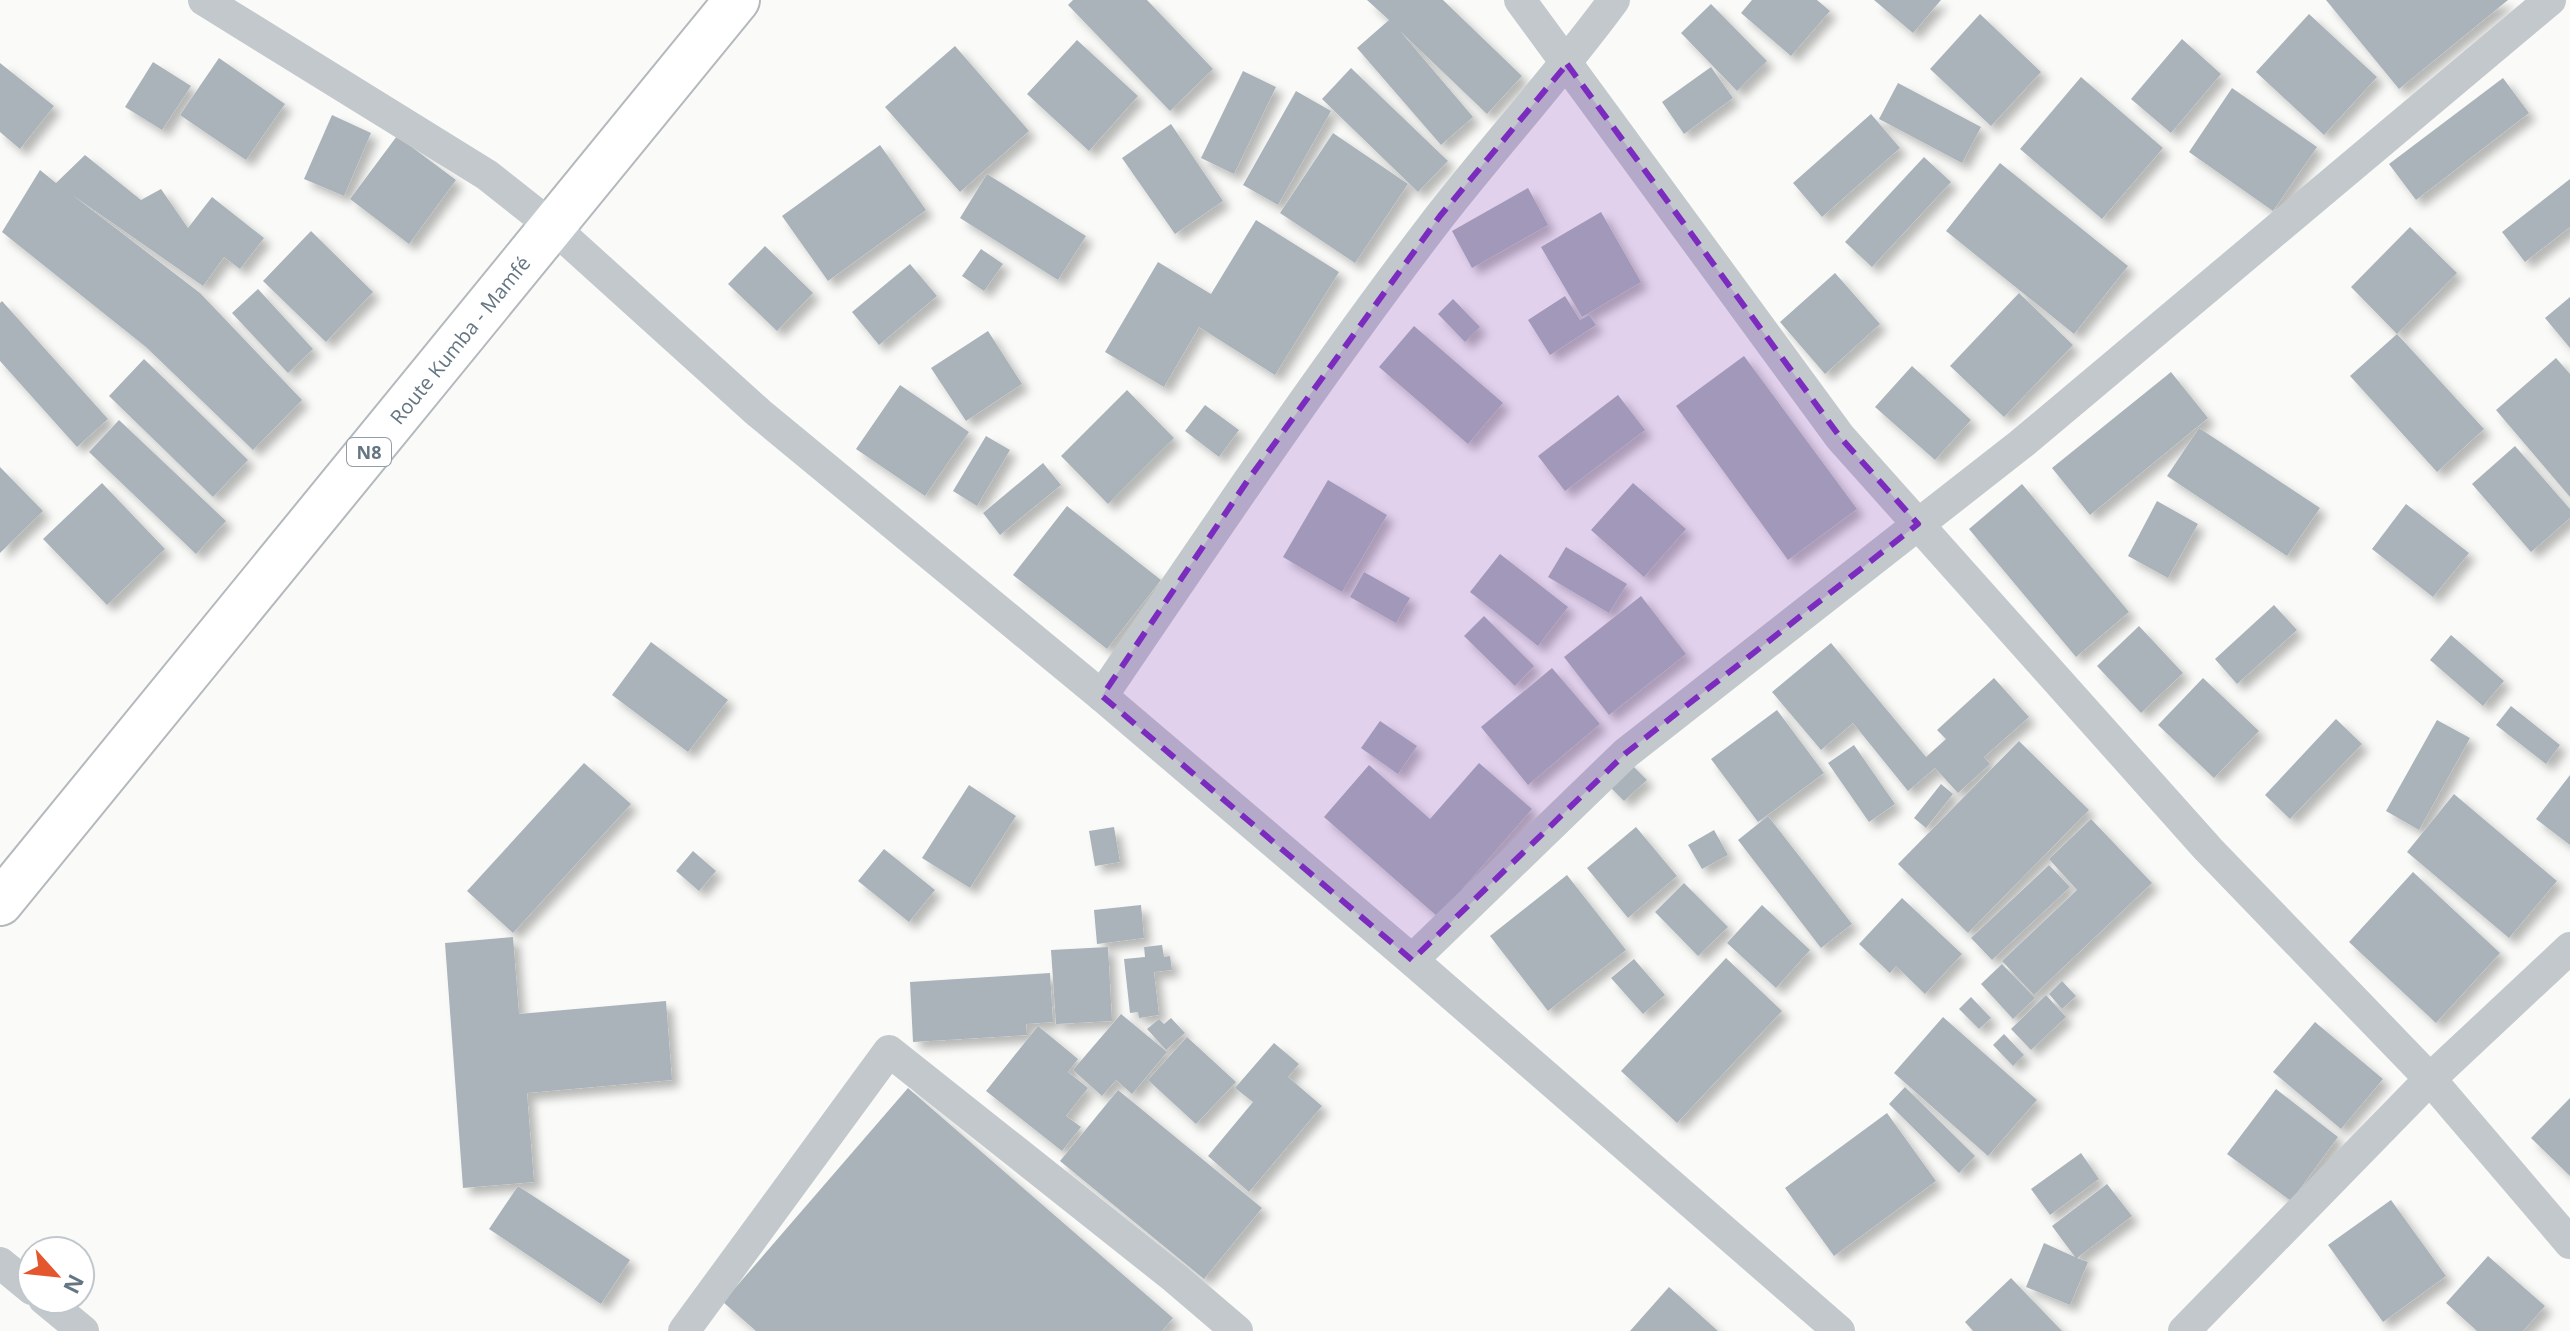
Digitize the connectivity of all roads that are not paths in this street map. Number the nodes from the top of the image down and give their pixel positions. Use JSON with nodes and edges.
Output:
{"nodes":[{"id":1,"x":204,"y":0,"type":"edge"},
{"id":2,"x":737,"y":0,"type":"edge"},
{"id":3,"x":1520,"y":0,"type":"edge"},
{"id":4,"x":1614,"y":0,"type":"edge"},
{"id":5,"x":2550,"y":0,"type":"edge"},
{"id":6,"x":1567,"y":64,"type":"junction"},
{"id":7,"x":553,"y":227,"type":"junction"},
{"id":8,"x":1918,"y":524,"type":"junction"},
{"id":9,"x":1102,"y":696,"type":"junction"},
{"id":10,"x":0,"y":903,"type":"edge"},
{"id":11,"x":2570,"y":948,"type":"edge"},
{"id":12,"x":1412,"y":960,"type":"junction"},
{"id":13,"x":2430,"y":1079,"type":"junction"},
{"id":14,"x":2570,"y":1243,"type":"edge"},
{"id":15,"x":0,"y":1263,"type":"edge"},
{"id":16,"x":16,"y":1276,"type":"edge"},
{"id":17,"x":64,"y":1315,"type":"edge"},
{"id":18,"x":83,"y":1331,"type":"edge"},
{"id":19,"x":684,"y":1331,"type":"edge"},
{"id":20,"x":1237,"y":1331,"type":"edge"},
{"id":21,"x":1839,"y":1331,"type":"edge"},
{"id":22,"x":2184,"y":1331,"type":"edge"}],
"edges":[{"from":1,"to":7,"type":"street"},
{"from":2,"to":7,"type":"highway","name":"Route Kumba - Mamfé","number":"N8"},
{"from":3,"to":6,"type":"street"},
{"from":4,"to":6,"type":"street"},
{"from":5,"to":8,"type":"street"},
{"from":6,"to":8,"type":"street"},
{"from":6,"to":9,"type":"street"},
{"from":7,"to":9,"type":"street"},
{"from":7,"to":10,"type":"highway","name":"Route Kumba - Mamfé","number":"N8"},
{"from":8,"to":12,"type":"street"},
{"from":8,"to":13,"type":"street"},
{"from":9,"to":12,"type":"street"},
{"from":11,"to":13,"type":"street"},
{"from":12,"to":21,"type":"street"},
{"from":13,"to":14,"type":"street"},
{"from":13,"to":22,"type":"street"},
{"from":15,"to":16,"type":"street"},
{"from":17,"to":18,"type":"street"},
{"from":19,"to":20,"type":"street"}]}
